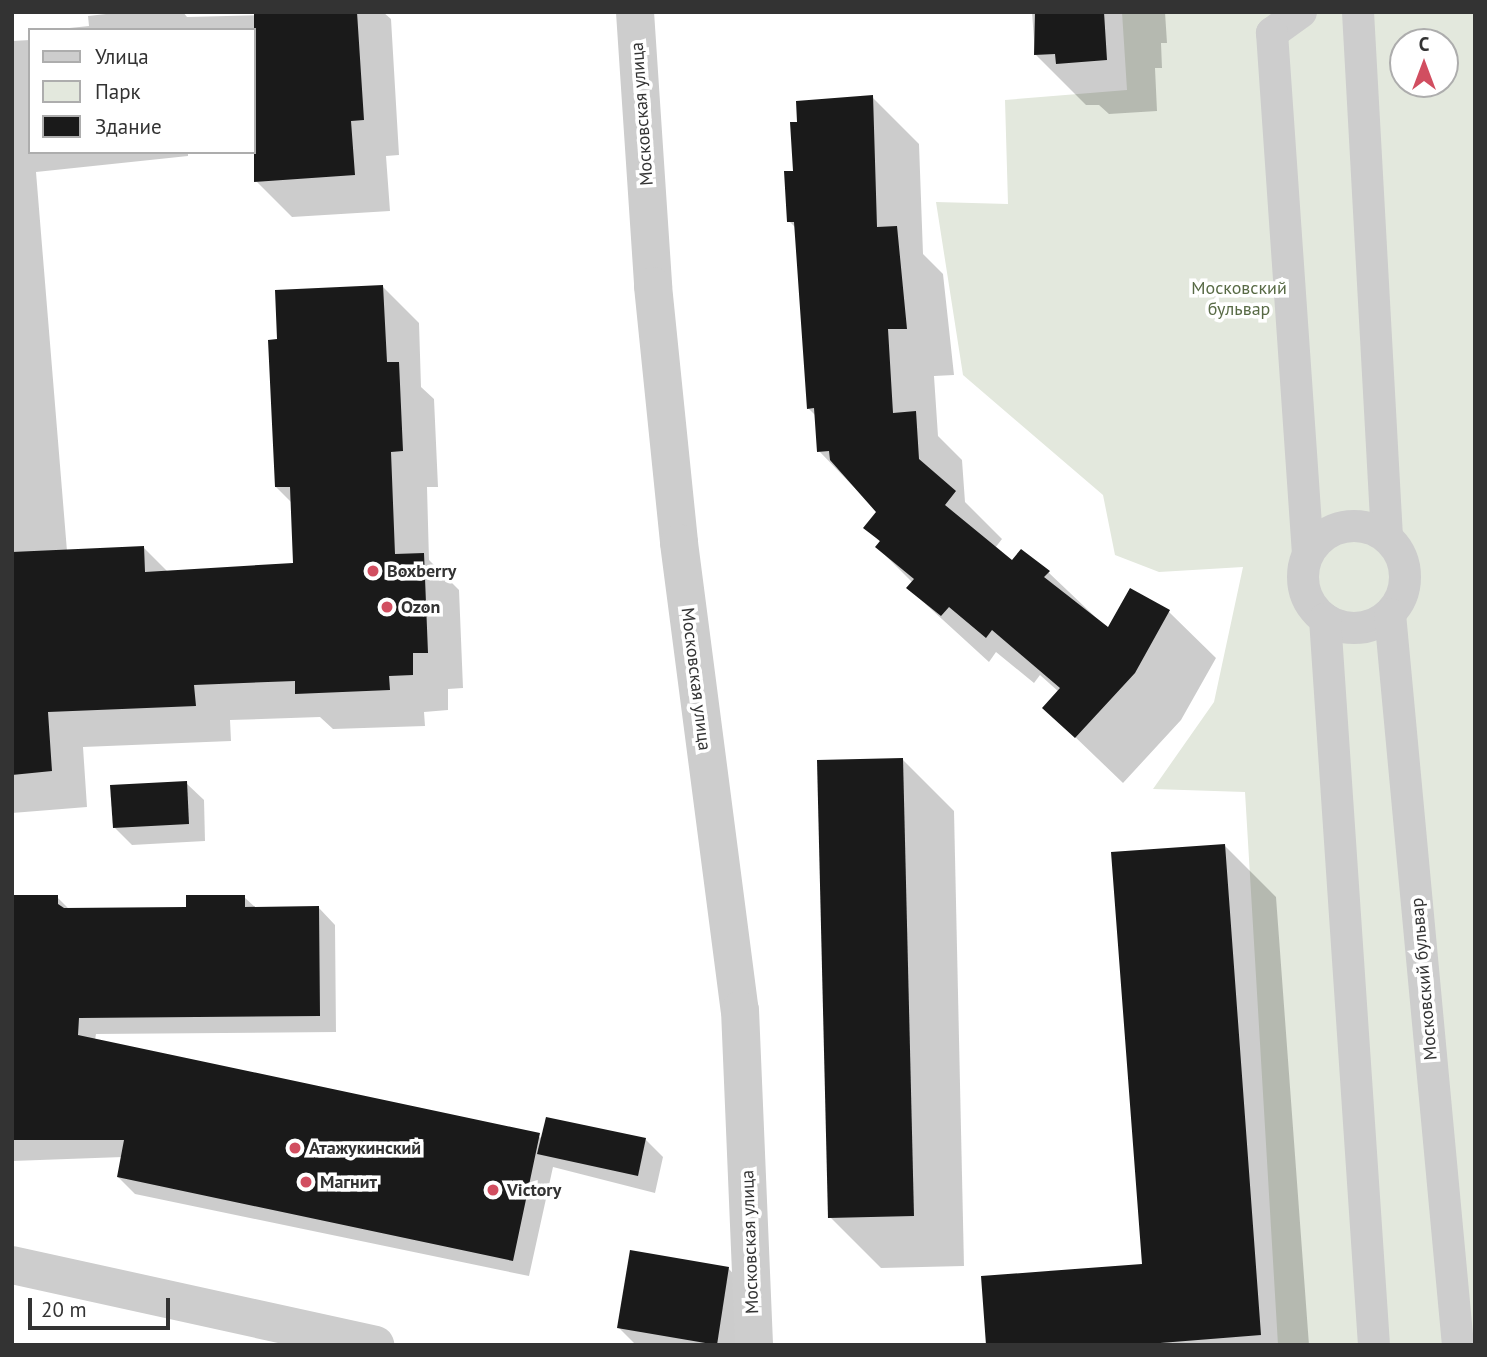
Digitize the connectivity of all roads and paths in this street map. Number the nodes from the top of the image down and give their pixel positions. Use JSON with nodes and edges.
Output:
{"nodes":[{"id":1,"x":635,"y":12,"type":"edge"},
{"id":2,"x":1301,"y":12,"type":"edge"},
{"id":3,"x":1358,"y":12,"type":"edge"},
{"id":4,"x":1387,"y":537,"type":"junction"},
{"id":5,"x":1308,"y":554,"type":"junction"},
{"id":6,"x":1390,"y":614,"type":"junction"},
{"id":7,"x":1325,"y":619,"type":"junction"},
{"id":8,"x":12,"y":1265,"type":"edge"},
{"id":9,"x":374,"y":1345,"type":"edge"},
{"id":10,"x":754,"y":1345,"type":"edge"},
{"id":11,"x":1374,"y":1345,"type":"edge"},
{"id":12,"x":1458,"y":1345,"type":"edge"}],
"edges":[{"from":1,"to":10,"type":"street","name":"Московская улица"},
{"from":2,"to":5,"type":"street"},
{"from":3,"to":4,"type":"street"},
{"from":4,"to":5,"type":"street"},
{"from":4,"to":6,"type":"street"},
{"from":5,"to":7,"type":"street"},
{"from":6,"to":7,"type":"street"},
{"from":6,"to":12,"type":"street","name":"Московский бульвар"},
{"from":7,"to":11,"type":"street"},
{"from":8,"to":9,"type":"street"}]}
